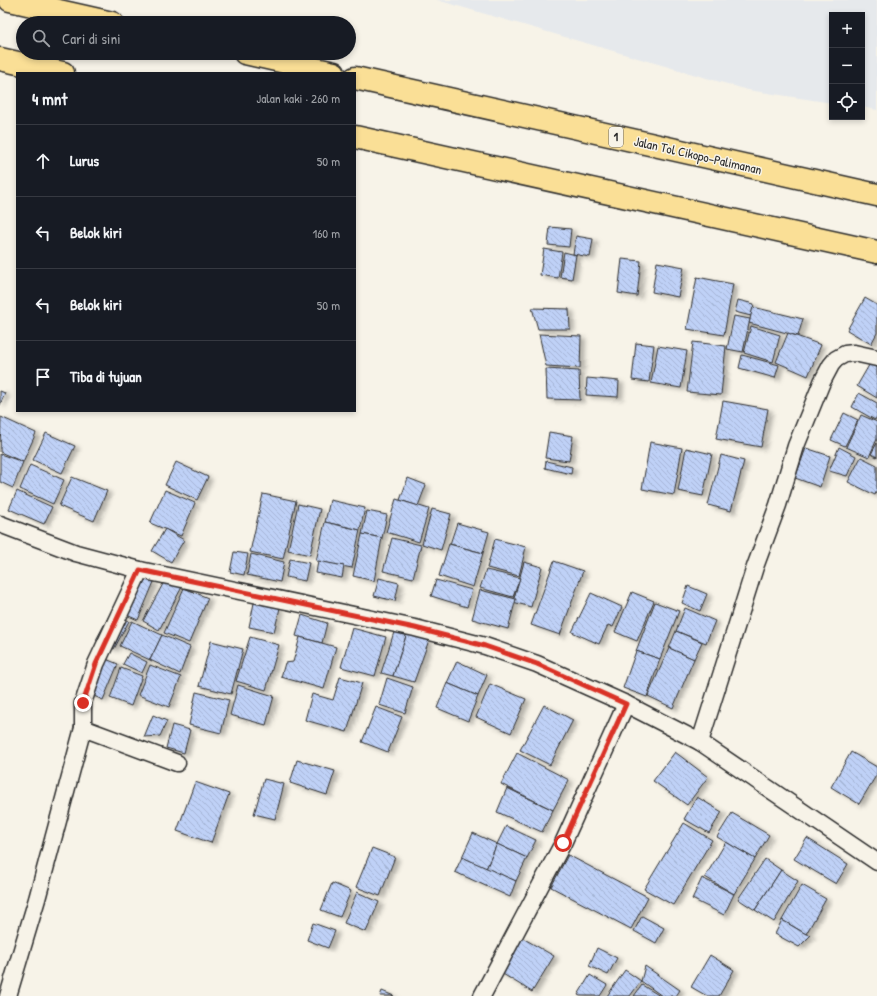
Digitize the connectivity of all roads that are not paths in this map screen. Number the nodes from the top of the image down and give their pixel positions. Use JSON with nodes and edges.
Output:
{"nodes":[{"id":1,"x":10,"y":0,"type":"edge"},
{"id":2,"x":81,"y":16,"type":"edge"},
{"id":3,"x":0,"y":59,"type":"edge"},
{"id":4,"x":276,"y":60,"type":"edge"},
{"id":5,"x":58,"y":72,"type":"edge"},
{"id":6,"x":330,"y":72,"type":"edge"},
{"id":7,"x":356,"y":78,"type":"edge"},
{"id":8,"x":356,"y":137,"type":"edge"},
{"id":9,"x":877,"y":195,"type":"edge"},
{"id":10,"x":877,"y":252,"type":"edge"},
{"id":11,"x":877,"y":358,"type":"edge"},
{"id":12,"x":0,"y":524,"type":"edge"},
{"id":13,"x":140,"y":570,"type":"junction"},
{"id":14,"x":626,"y":704,"type":"junction"},
{"id":15,"x":84,"y":728,"type":"junction"},
{"id":16,"x":700,"y":742,"type":"junction"},
{"id":17,"x":177,"y":763,"type":"dead end"},
{"id":18,"x":877,"y":862,"type":"edge"},
{"id":19,"x":8,"y":996,"type":"edge"},
{"id":20,"x":482,"y":996,"type":"edge"}],
"edges":[{"from":1,"to":2,"type":"highway"},
{"from":3,"to":5,"type":"highway"},
{"from":4,"to":6,"type":"highway"},
{"from":7,"to":9,"type":"highway","name":"Jalan Tol Cikopo–Palimanan","number":"1"},
{"from":8,"to":10,"type":"highway"},
{"from":11,"to":16,"type":"street"},
{"from":12,"to":13,"type":"street"},
{"from":13,"to":14,"type":"street"},
{"from":13,"to":15,"type":"street"},
{"from":14,"to":16,"type":"street"},
{"from":14,"to":20,"type":"street"},
{"from":15,"to":17,"type":"street"},
{"from":15,"to":19,"type":"street"},
{"from":16,"to":18,"type":"street"}]}
